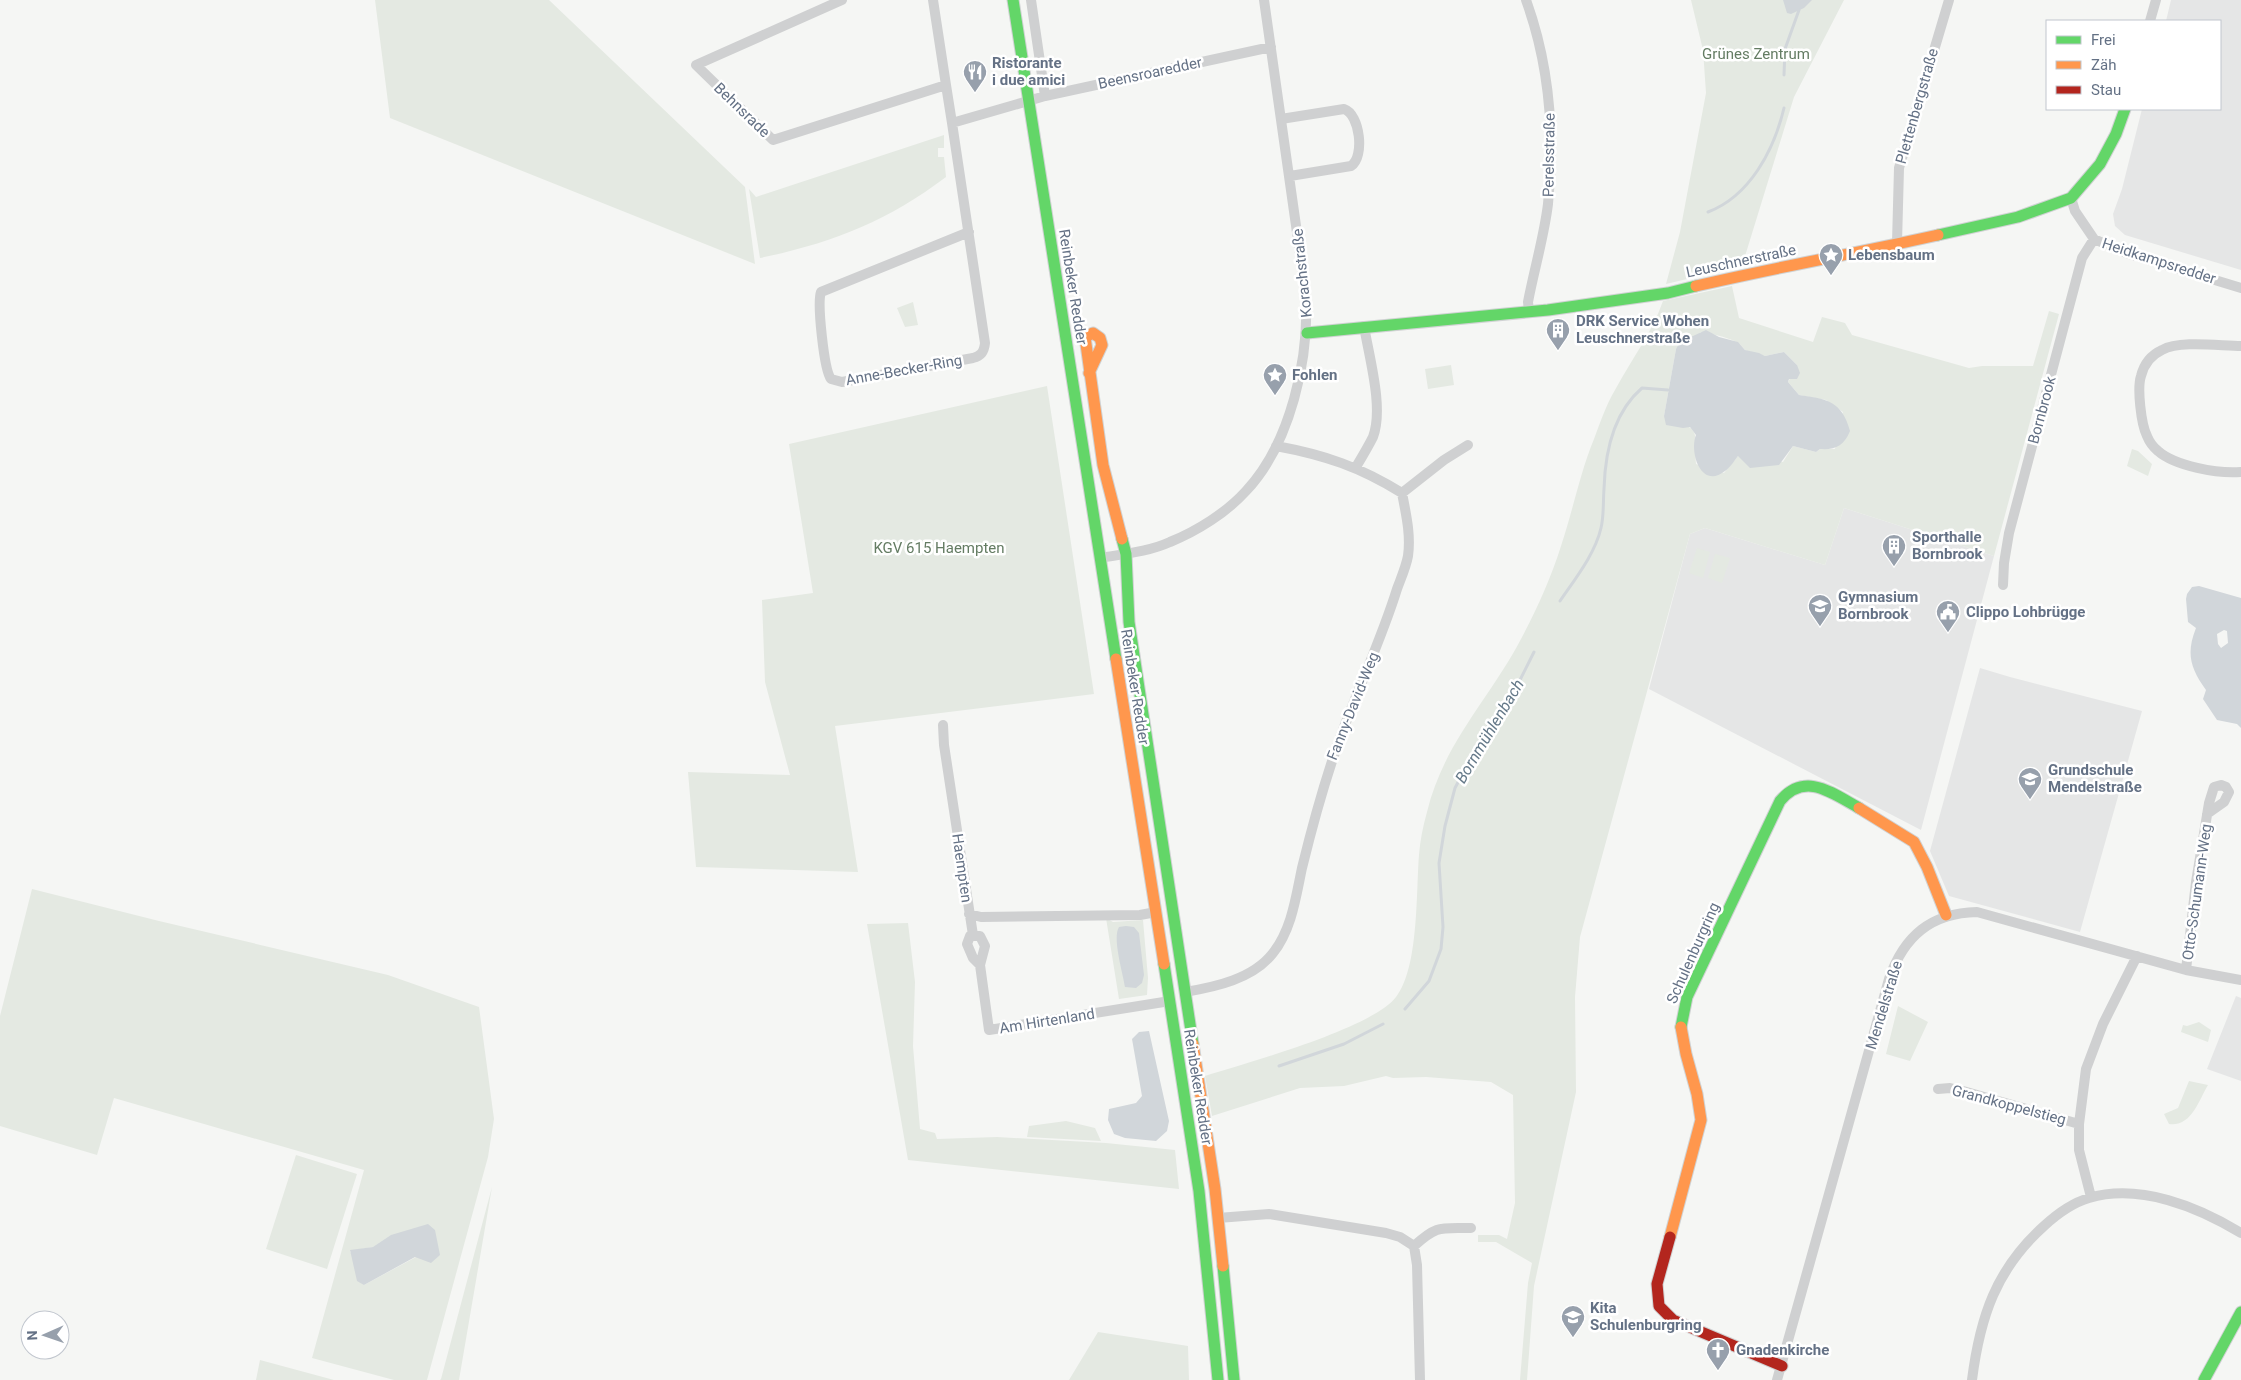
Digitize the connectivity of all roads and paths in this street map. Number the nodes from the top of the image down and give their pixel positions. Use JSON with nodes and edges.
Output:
{"nodes":[{"id":1,"x":842,"y":0,"type":"edge"},
{"id":2,"x":933,"y":0,"type":"edge"},
{"id":3,"x":1013,"y":0,"type":"edge"},
{"id":4,"x":1030,"y":0,"type":"edge"},
{"id":5,"x":1264,"y":0,"type":"edge"},
{"id":6,"x":1526,"y":0,"type":"edge"},
{"id":7,"x":1949,"y":0,"type":"edge"},
{"id":8,"x":2156,"y":0,"type":"edge"},
{"id":9,"x":2150,"y":20,"type":"edge"},
{"id":10,"x":1271,"y":46,"type":"junction"},
{"id":11,"x":946,"y":85,"type":"junction"},
{"id":12,"x":1045,"y":96,"type":"junction"},
{"id":13,"x":1029,"y":102,"type":"junction"},
{"id":14,"x":2125,"y":110,"type":"edge"},
{"id":15,"x":1281,"y":119,"type":"junction"},
{"id":16,"x":952,"y":124,"type":"junction"},
{"id":17,"x":1290,"y":176,"type":"junction"},
{"id":18,"x":2071,"y":198,"type":"junction"},
{"id":19,"x":969,"y":232,"type":"junction"},
{"id":20,"x":2094,"y":239,"type":"junction"},
{"id":21,"x":1897,"y":243,"type":"junction"},
{"id":22,"x":2241,"y":288,"type":"edge"},
{"id":23,"x":1529,"y":311,"type":"junction"},
{"id":24,"x":1364,"y":326,"type":"junction"},
{"id":25,"x":1307,"y":333,"type":"junction"},
{"id":26,"x":2241,"y":346,"type":"edge"},
{"id":27,"x":1089,"y":373,"type":"dead end"},
{"id":28,"x":1468,"y":445,"type":"dead end"},
{"id":29,"x":1276,"y":446,"type":"junction"},
{"id":30,"x":1356,"y":467,"type":"junction"},
{"id":31,"x":2241,"y":472,"type":"edge"},
{"id":32,"x":1402,"y":493,"type":"junction"},
{"id":33,"x":1126,"y":554,"type":"junction"},
{"id":34,"x":1100,"y":558,"type":"junction"},
{"id":35,"x":2003,"y":585,"type":"dead end"},
{"id":36,"x":943,"y":725,"type":"dead end"},
{"id":37,"x":2207,"y":814,"type":"dead end"},
{"id":38,"x":1156,"y":912,"type":"junction"},
{"id":39,"x":970,"y":914,"type":"junction"},
{"id":40,"x":1946,"y":915,"type":"junction"},
{"id":41,"x":973,"y":935,"type":"junction"},
{"id":42,"x":2137,"y":956,"type":"junction"},
{"id":43,"x":980,"y":966,"type":"junction"},
{"id":44,"x":2186,"y":970,"type":"junction"},
{"id":45,"x":2241,"y":980,"type":"edge"},
{"id":46,"x":1185,"y":992,"type":"junction"},
{"id":47,"x":1170,"y":1001,"type":"junction"},
{"id":48,"x":1938,"y":1089,"type":"dead end"},
{"id":49,"x":2079,"y":1124,"type":"junction"},
{"id":50,"x":2091,"y":1197,"type":"junction"},
{"id":51,"x":1218,"y":1218,"type":"junction"},
{"id":52,"x":1471,"y":1228,"type":"dead end"},
{"id":53,"x":2241,"y":1233,"type":"edge"},
{"id":54,"x":1414,"y":1246,"type":"junction"},
{"id":55,"x":2241,"y":1312,"type":"edge"},
{"id":56,"x":1782,"y":1366,"type":"junction"},
{"id":57,"x":1218,"y":1380,"type":"edge"},
{"id":58,"x":1234,"y":1380,"type":"edge"},
{"id":59,"x":1420,"y":1380,"type":"edge"},
{"id":60,"x":1777,"y":1380,"type":"edge"},
{"id":61,"x":1972,"y":1380,"type":"edge"},
{"id":62,"x":2204,"y":1380,"type":"edge"}],
"edges":[{"from":1,"to":11,"type":"street","name":"Behnsrade"},
{"from":2,"to":11,"type":"street"},
{"from":3,"to":13,"type":"street","name":"Reinbeker Redder"},
{"from":4,"to":12,"type":"street"},
{"from":5,"to":10,"type":"street","name":"Korachstraße"},
{"from":6,"to":23,"type":"street","name":"Perelsstraße"},
{"from":7,"to":21,"type":"street","name":"Plettenbergstraße"},
{"from":8,"to":9,"type":"street"},
{"from":10,"to":12,"type":"street","name":"Beensroaredder"},
{"from":10,"to":15,"type":"street","name":"Korachstraße"},
{"from":11,"to":16,"type":"street"},
{"from":12,"to":13,"type":"street","name":"Beensroaredder"},
{"from":13,"to":16,"type":"street"},
{"from":13,"to":34,"type":"street","name":"Reinbeker Redder"},
{"from":14,"to":18,"type":"street","name":"Leuschnerstraße"},
{"from":15,"to":17,"type":"street","name":"Korachstraße"},
{"from":15,"to":17,"type":"street"},
{"from":16,"to":19,"type":"street","name":"Anne-Becker-Ring"},
{"from":17,"to":25,"type":"street","name":"Korachstraße"},
{"from":18,"to":20,"type":"street","name":"Heidkampsredder"},
{"from":18,"to":21,"type":"street","name":"Leuschnerstraße"},
{"from":19,"to":19,"type":"street","name":"Anne-Becker-Ring"},
{"from":20,"to":22,"type":"street","name":"Heidkampsredder"},
{"from":20,"to":35,"type":"street","name":"Bornbrook"},
{"from":21,"to":23,"type":"street","name":"Leuschnerstraße"},
{"from":23,"to":24,"type":"street","name":"Leuschnerstraße"},
{"from":24,"to":25,"type":"street","name":"Leuschnerstraße"},
{"from":24,"to":30,"type":"street"},
{"from":25,"to":29,"type":"street","name":"Korachstraße"},
{"from":26,"to":31,"type":"street"},
{"from":27,"to":33,"type":"street","name":"Reinbeker Redder"},
{"from":28,"to":32,"type":"street"},
{"from":29,"to":30,"type":"street"},
{"from":29,"to":33,"type":"street","name":"Korachstraße"},
{"from":30,"to":32,"type":"street"},
{"from":32,"to":46,"type":"street","name":"Fanny-David-Weg"},
{"from":33,"to":34,"type":"street","name":"Korachstraße"},
{"from":33,"to":46,"type":"street","name":"Reinbeker Redder"},
{"from":34,"to":38,"type":"street","name":"Reinbeker Redder"},
{"from":36,"to":39,"type":"street","name":"Haempten"},
{"from":37,"to":44,"type":"street","name":"Otto-Schumann-Weg"},
{"from":38,"to":39,"type":"street","name":"Haempten"},
{"from":38,"to":47,"type":"street","name":"Reinbeker Redder"},
{"from":39,"to":41,"type":"street","name":"Am Hirtenland"},
{"from":40,"to":42,"type":"street","name":"Mendelstraße"},
{"from":40,"to":56,"type":"street","name":"Mendelstraße"},
{"from":40,"to":56,"type":"street","name":"Schulenburgring"},
{"from":41,"to":43,"type":"street","name":"Am Hirtenland"},
{"from":41,"to":43,"type":"street","name":"Am Hirtenland"},
{"from":42,"to":44,"type":"street","name":"Mendelstraße"},
{"from":42,"to":49,"type":"street","name":"Grandkoppelstieg"},
{"from":43,"to":47,"type":"street","name":"Am Hirtenland"},
{"from":44,"to":45,"type":"street","name":"Mendelstraße"},
{"from":46,"to":51,"type":"street","name":"Reinbeker Redder"},
{"from":47,"to":57,"type":"street","name":"Reinbeker Redder"},
{"from":48,"to":49,"type":"street","name":"Grandkoppelstieg"},
{"from":49,"to":50,"type":"street","name":"Grandkoppelstieg"},
{"from":50,"to":53,"type":"street"},
{"from":50,"to":61,"type":"street"},
{"from":51,"to":54,"type":"street"},
{"from":51,"to":58,"type":"street","name":"Reinbeker Redder"},
{"from":52,"to":54,"type":"street"},
{"from":54,"to":59,"type":"street"},
{"from":55,"to":62,"type":"street"},
{"from":56,"to":60,"type":"street","name":"Mendelstraße"}]}
